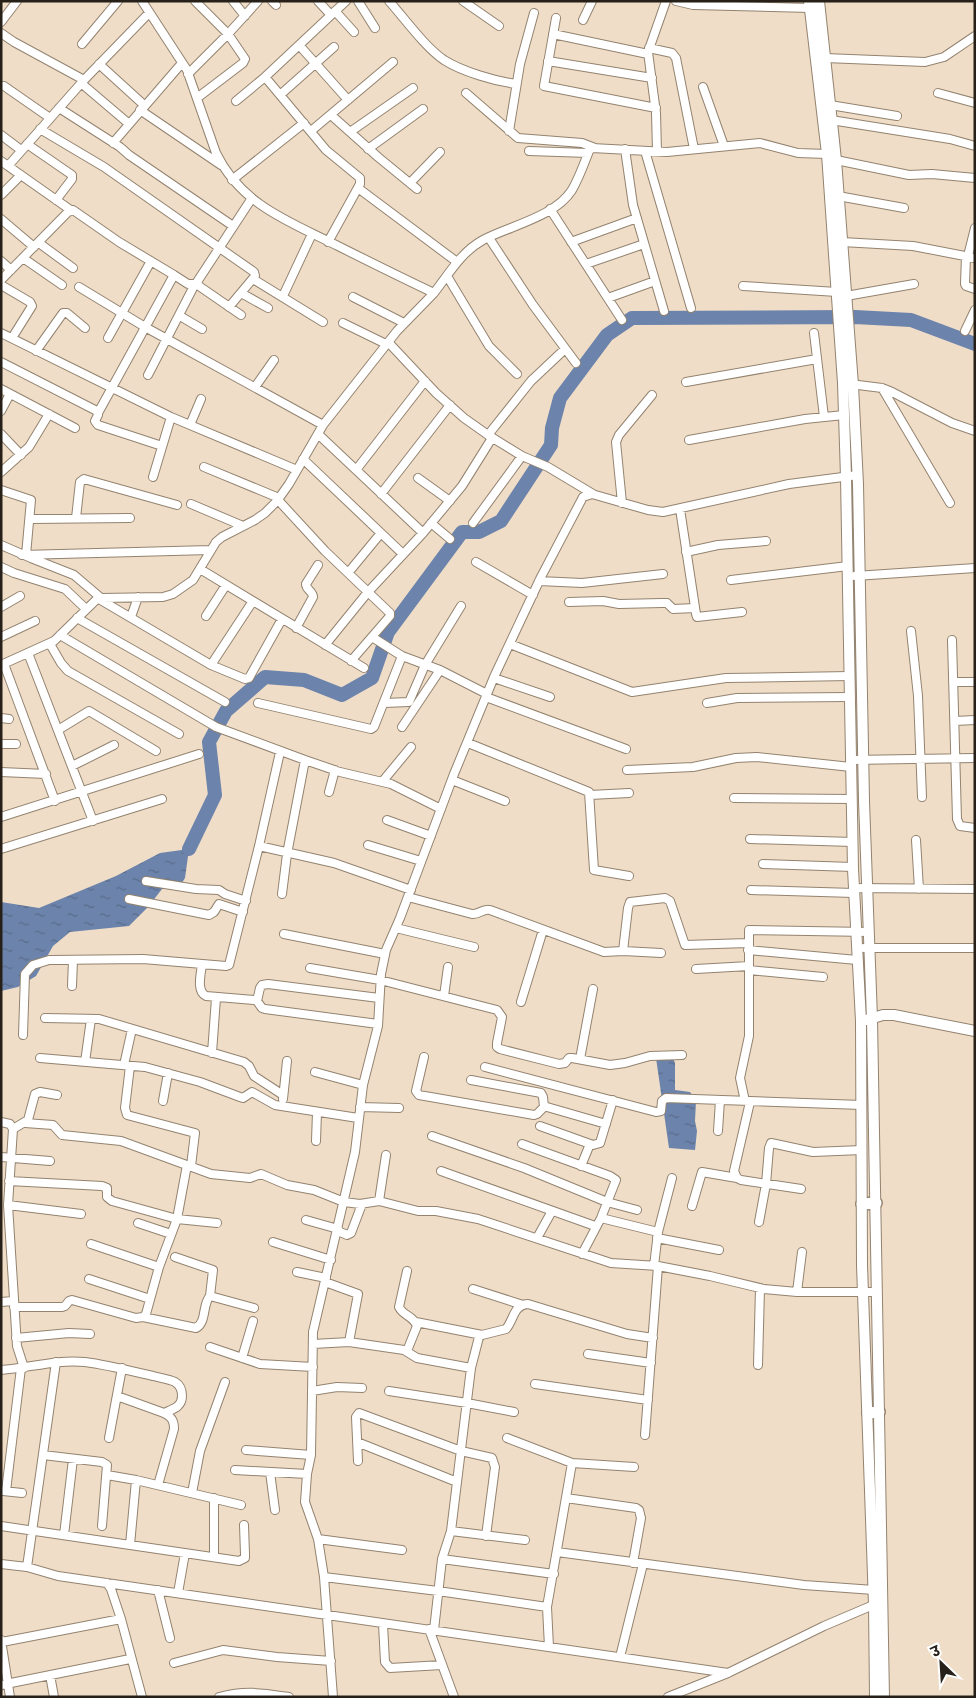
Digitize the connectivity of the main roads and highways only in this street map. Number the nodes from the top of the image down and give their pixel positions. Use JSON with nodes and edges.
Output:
{"nodes":[{"id":1,"x":813,"y":3,"type":"edge"},
{"id":2,"x":842,"y":300,"type":"junction"},
{"id":3,"x":848,"y":384,"type":"junction"},
{"id":4,"x":847,"y":538,"type":"junction"},
{"id":5,"x":859,"y":538,"type":"junction"},
{"id":6,"x":872,"y":1019,"type":"junction"},
{"id":7,"x":860,"y":1021,"type":"junction"},
{"id":8,"x":975,"y":1031,"type":"edge"},
{"id":9,"x":876,"y":1203,"type":"junction"},
{"id":10,"x":862,"y":1204,"type":"junction"},
{"id":11,"x":874,"y":1412,"type":"junction"},
{"id":12,"x":878,"y":1603,"type":"junction"},
{"id":13,"x":875,"y":1697,"type":"edge"},
{"id":14,"x":884,"y":1697,"type":"edge"}],
"edges":[{"from":1,"to":2,"type":"main road"},
{"from":1,"to":2,"type":"main road"},
{"from":2,"to":3,"type":"main road"},
{"from":3,"to":4,"type":"main road"},
{"from":3,"to":5,"type":"main road"},
{"from":4,"to":5,"type":"main road"},
{"from":4,"to":7,"type":"main road"},
{"from":5,"to":6,"type":"main road"},
{"from":6,"to":7,"type":"main road"},
{"from":6,"to":8,"type":"main road"},
{"from":6,"to":9,"type":"main road"},
{"from":7,"to":10,"type":"main road"},
{"from":9,"to":10,"type":"highway"},
{"from":9,"to":11,"type":"main road"},
{"from":10,"to":11,"type":"main road"},
{"from":11,"to":12,"type":"main road"},
{"from":11,"to":12,"type":"main road"},
{"from":12,"to":13,"type":"main road"},
{"from":12,"to":14,"type":"main road"}]}
